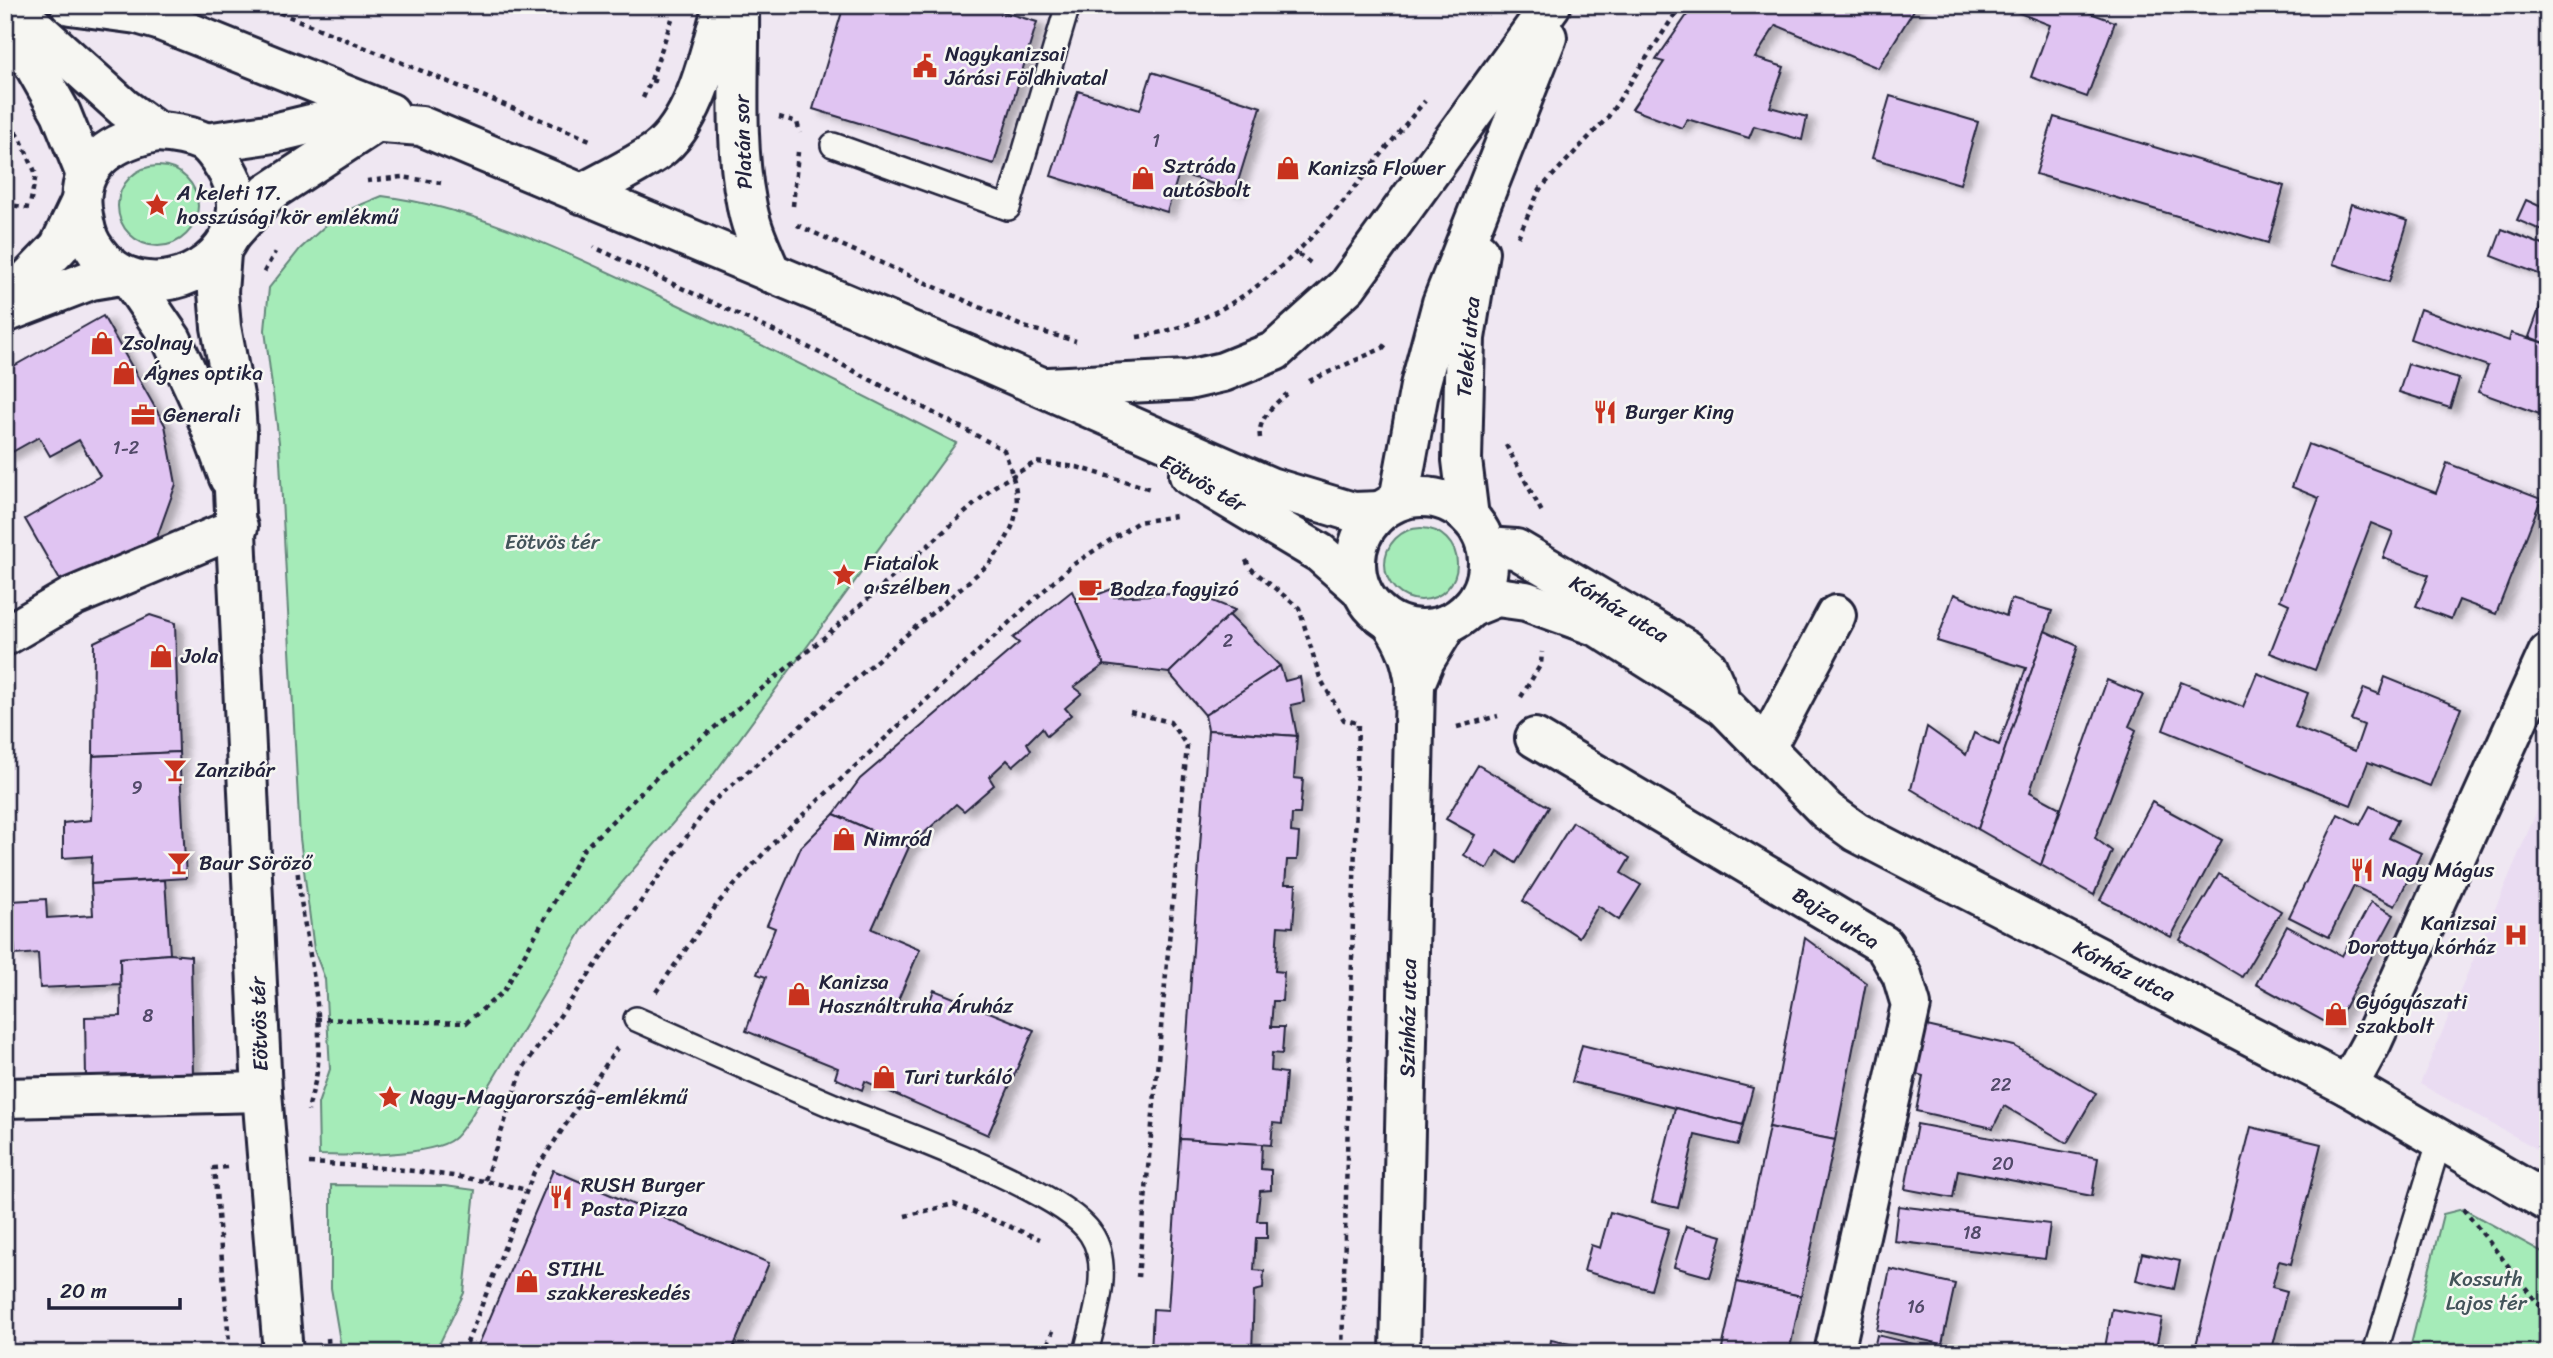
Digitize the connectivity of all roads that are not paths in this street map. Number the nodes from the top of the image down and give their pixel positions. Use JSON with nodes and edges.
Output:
{"nodes":[{"id":1,"x":10,"y":5,"type":"edge"},
{"id":2,"x":70,"y":5,"type":"edge"},
{"id":3,"x":723,"y":5,"type":"edge"},
{"id":4,"x":739,"y":5,"type":"edge"},
{"id":5,"x":1068,"y":5,"type":"edge"},
{"id":6,"x":1551,"y":5,"type":"edge"},
{"id":7,"x":1562,"y":5,"type":"edge"},
{"id":8,"x":5,"y":14,"type":"edge"},
{"id":9,"x":375,"y":123,"type":"junction"},
{"id":10,"x":421,"y":126,"type":"junction"},
{"id":11,"x":157,"y":132,"type":"junction"},
{"id":12,"x":206,"y":143,"type":"junction"},
{"id":13,"x":834,"y":145,"type":"dead end"},
{"id":14,"x":1491,"y":177,"type":"junction"},
{"id":15,"x":84,"y":188,"type":"junction"},
{"id":16,"x":581,"y":194,"type":"junction"},
{"id":17,"x":227,"y":242,"type":"junction"},
{"id":18,"x":771,"y":273,"type":"junction"},
{"id":19,"x":126,"y":277,"type":"junction"},
{"id":20,"x":5,"y":303,"type":"edge"},
{"id":21,"x":5,"y":313,"type":"edge"},
{"id":22,"x":1039,"y":387,"type":"junction"},
{"id":23,"x":234,"y":490,"type":"junction"},
{"id":24,"x":1265,"y":502,"type":"junction"},
{"id":25,"x":1390,"y":505,"type":"junction"},
{"id":26,"x":239,"y":527,"type":"junction"},
{"id":27,"x":1478,"y":532,"type":"junction"},
{"id":28,"x":1361,"y":589,"type":"junction"},
{"id":29,"x":1551,"y":589,"type":"junction"},
{"id":30,"x":1836,"y":615,"type":"dead end"},
{"id":31,"x":1458,"y":616,"type":"junction"},
{"id":32,"x":1391,"y":622,"type":"junction"},
{"id":33,"x":5,"y":636,"type":"edge"},
{"id":34,"x":2548,"y":653,"type":"edge"},
{"id":35,"x":1415,"y":684,"type":"junction"},
{"id":36,"x":1535,"y":738,"type":"dead end"},
{"id":37,"x":1765,"y":750,"type":"junction"},
{"id":38,"x":636,"y":1019,"type":"road end"},
{"id":39,"x":2348,"y":1086,"type":"junction"},
{"id":40,"x":262,"y":1092,"type":"junction"},
{"id":41,"x":5,"y":1098,"type":"edge"},
{"id":42,"x":2440,"y":1139,"type":"junction"},
{"id":43,"x":2548,"y":1202,"type":"edge"},
{"id":44,"x":283,"y":1353,"type":"edge"},
{"id":45,"x":1086,"y":1353,"type":"edge"},
{"id":46,"x":1400,"y":1353,"type":"edge"},
{"id":47,"x":1834,"y":1353,"type":"edge"},
{"id":48,"x":2375,"y":1353,"type":"edge"}],
"edges":[{"from":1,"to":11,"type":"street"},
{"from":2,"to":10,"type":"street"},
{"from":3,"to":16,"type":"street","name":"Platán sor"},
{"from":4,"to":18,"type":"street","name":"Platán sor"},
{"from":5,"to":13,"type":"lane"},
{"from":6,"to":22,"type":"street"},
{"from":7,"to":14,"type":"street","name":"Teleki utca"},
{"from":8,"to":15,"type":"street"},
{"from":9,"to":10,"type":"street","name":"Eötvös tér"},
{"from":9,"to":12,"type":"street","name":"Eötvös tér"},
{"from":9,"to":17,"type":"street"},
{"from":10,"to":16,"type":"street","name":"Eötvös tér"},
{"from":11,"to":12,"type":"street"},
{"from":11,"to":15,"type":"street"},
{"from":12,"to":17,"type":"street"},
{"from":14,"to":25,"type":"street","name":"Teleki utca"},
{"from":14,"to":27,"type":"street","name":"Teleki utca"},
{"from":15,"to":19,"type":"street"},
{"from":15,"to":20,"type":"street"},
{"from":16,"to":18,"type":"street","name":"Eötvös tér"},
{"from":17,"to":19,"type":"street"},
{"from":17,"to":23,"type":"street","name":"Eötvös tér"},
{"from":18,"to":22,"type":"street","name":"Eötvös tér"},
{"from":19,"to":21,"type":"street"},
{"from":19,"to":23,"type":"street","name":"Eötvös tér"},
{"from":22,"to":24,"type":"street","name":"Eötvös tér"},
{"from":23,"to":26,"type":"street","name":"Eötvös tér"},
{"from":24,"to":25,"type":"street","name":"Eötvös tér"},
{"from":24,"to":28,"type":"street","name":"Eötvös tér"},
{"from":25,"to":27,"type":"street"},
{"from":25,"to":28,"type":"street"},
{"from":26,"to":33,"type":"street"},
{"from":26,"to":40,"type":"street","name":"Eötvös tér"},
{"from":27,"to":29,"type":"street","name":"Kórház utca"},
{"from":27,"to":31,"type":"street"},
{"from":28,"to":32,"type":"street"},
{"from":29,"to":31,"type":"street","name":"Kórház utca"},
{"from":29,"to":37,"type":"street","name":"Kórház utca"},
{"from":30,"to":37,"type":"street"},
{"from":31,"to":32,"type":"street"},
{"from":31,"to":35,"type":"street","name":"Színház utca"},
{"from":32,"to":35,"type":"street","name":"Színház utca"},
{"from":34,"to":39,"type":"street"},
{"from":35,"to":46,"type":"street","name":"Színház utca"},
{"from":36,"to":47,"type":"street","name":"Bajza utca"},
{"from":37,"to":39,"type":"street","name":"Kórház utca"},
{"from":38,"to":45,"type":"lane"},
{"from":39,"to":42,"type":"street","name":"Kórház utca"},
{"from":40,"to":41,"type":"street"},
{"from":40,"to":44,"type":"street","name":"Eötvös tér"},
{"from":42,"to":43,"type":"street","name":"Kórház utca"},
{"from":42,"to":48,"type":"lane"}]}
